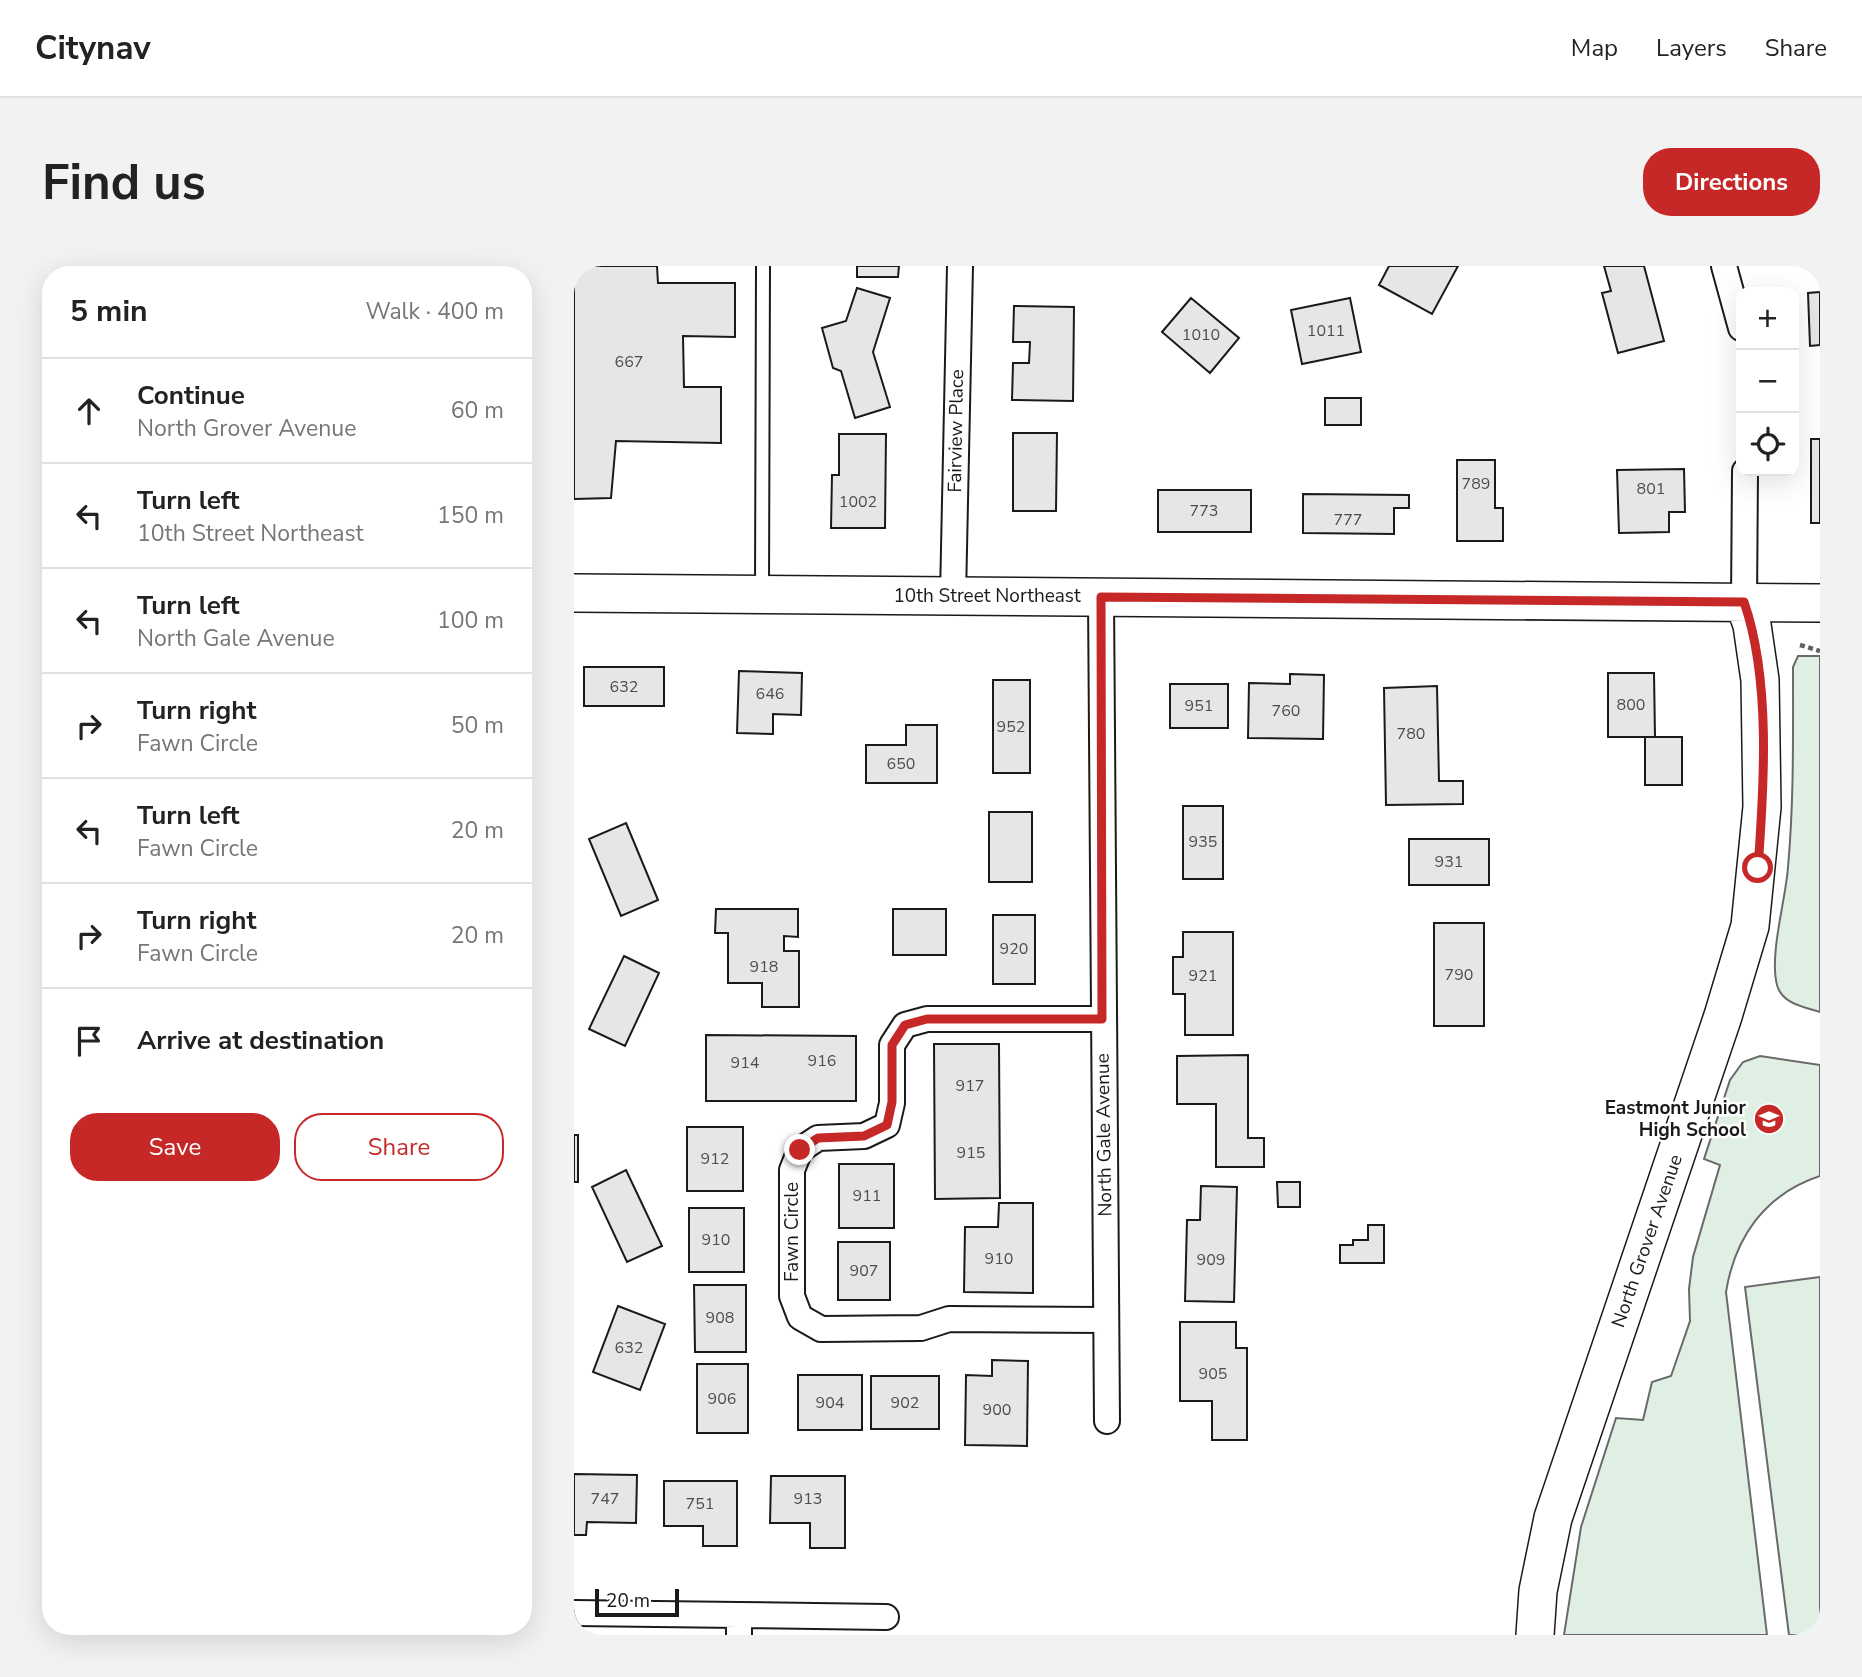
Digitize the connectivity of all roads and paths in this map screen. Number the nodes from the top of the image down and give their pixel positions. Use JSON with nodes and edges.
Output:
{"nodes":[{"id":1,"x":763,"y":266,"type":"edge"},
{"id":2,"x":960,"y":266,"type":"edge"},
{"id":3,"x":1724,"y":266,"type":"edge"},
{"id":4,"x":1736,"y":310,"type":"edge"},
{"id":5,"x":1745,"y":476,"type":"edge"},
{"id":6,"x":574,"y":593,"type":"edge"},
{"id":7,"x":762,"y":595,"type":"junction"},
{"id":8,"x":953,"y":596,"type":"junction"},
{"id":9,"x":1101,"y":597,"type":"junction"},
{"id":10,"x":1744,"y":602,"type":"junction"},
{"id":11,"x":1820,"y":603,"type":"edge"},
{"id":12,"x":1800,"y":645,"type":"dead end"},
{"id":13,"x":1820,"y":651,"type":"edge"},
{"id":14,"x":1102,"y":1019,"type":"junction"},
{"id":15,"x":1106,"y":1320,"type":"junction"},
{"id":16,"x":1107,"y":1421,"type":"dead end"},
{"id":17,"x":574,"y":1613,"type":"edge"},
{"id":18,"x":886,"y":1617,"type":"dead end"},
{"id":19,"x":739,"y":1625,"type":"edge"},
{"id":20,"x":1535,"y":1635,"type":"edge"}],
"edges":[{"from":1,"to":7,"type":"lane"},
{"from":2,"to":8,"type":"street","name":"Fairview Place"},
{"from":3,"to":4,"type":"street"},
{"from":5,"to":10,"type":"street","name":"North Grover Avenue"},
{"from":6,"to":7,"type":"main road","name":"10th Street Northeast"},
{"from":7,"to":8,"type":"main road","name":"10th Street Northeast"},
{"from":8,"to":9,"type":"main road","name":"10th Street Northeast"},
{"from":9,"to":10,"type":"main road","name":"10th Street Northeast"},
{"from":9,"to":14,"type":"street","name":"North Gale Avenue"},
{"from":10,"to":11,"type":"main road","name":"10th Street Northeast"},
{"from":10,"to":20,"type":"main road","name":"North Grover Avenue"},
{"from":12,"to":13,"type":"path"},
{"from":14,"to":15,"type":"street","name":"North Gale Avenue"},
{"from":14,"to":15,"type":"street","name":"Fawn Circle"},
{"from":15,"to":16,"type":"street","name":"North Gale Avenue"},
{"from":17,"to":19,"type":"street"},
{"from":18,"to":19,"type":"street"}]}
